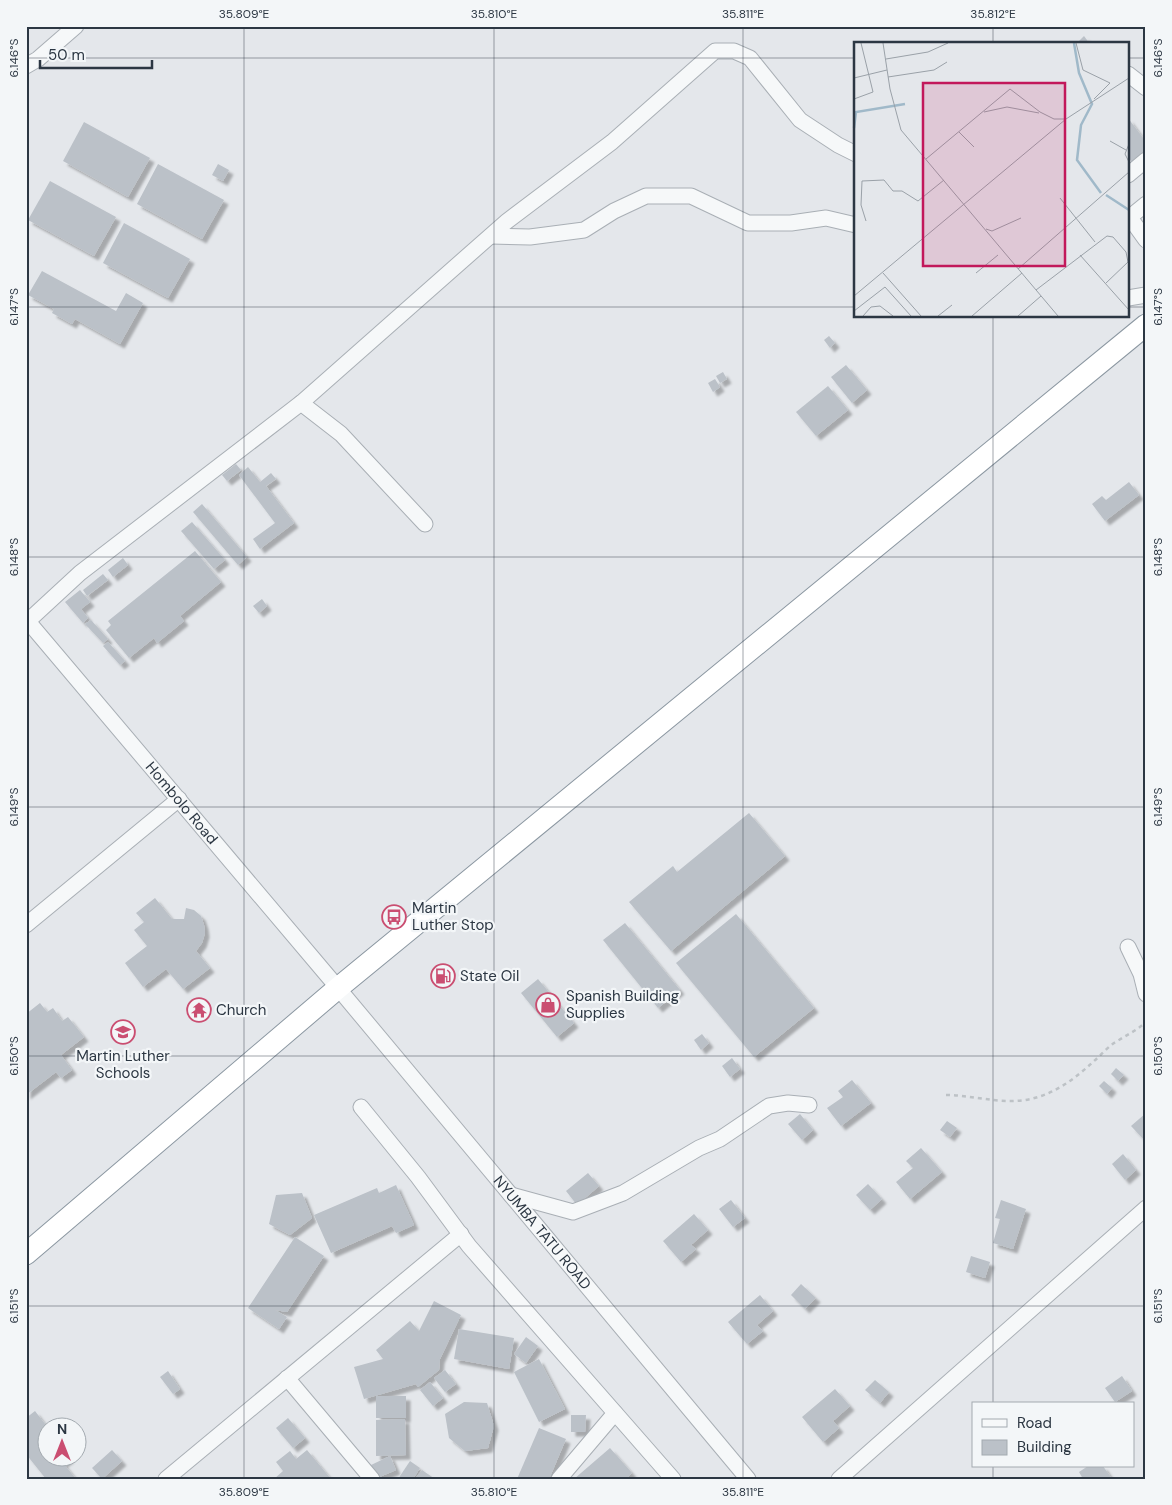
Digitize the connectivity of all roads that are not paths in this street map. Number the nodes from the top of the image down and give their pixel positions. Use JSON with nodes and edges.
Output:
{"nodes":[{"id":1,"x":76,"y":26,"type":"edge"},
{"id":2,"x":26,"y":66,"type":"edge"},
{"id":3,"x":1130,"y":76,"type":"edge"},
{"id":4,"x":1146,"y":88,"type":"edge"},
{"id":5,"x":854,"y":153,"type":"edge"},
{"id":6,"x":1146,"y":160,"type":"edge"},
{"id":7,"x":1130,"y":173,"type":"edge"},
{"id":8,"x":1146,"y":204,"type":"edge"},
{"id":9,"x":1130,"y":215,"type":"edge"},
{"id":10,"x":1130,"y":217,"type":"edge"},
{"id":11,"x":854,"y":225,"type":"edge"},
{"id":12,"x":491,"y":236,"type":"junction"},
{"id":13,"x":1146,"y":240,"type":"edge"},
{"id":14,"x":1146,"y":295,"type":"edge"},
{"id":15,"x":1130,"y":298,"type":"edge"},
{"id":16,"x":1146,"y":325,"type":"edge"},
{"id":17,"x":302,"y":403,"type":"junction"},
{"id":18,"x":425,"y":524,"type":"dead end"},
{"id":19,"x":27,"y":620,"type":"edge"},
{"id":20,"x":178,"y":799,"type":"junction"},
{"id":21,"x":26,"y":925,"type":"edge"},
{"id":22,"x":1128,"y":946,"type":"dead end"},
{"id":23,"x":338,"y":988,"type":"junction"},
{"id":24,"x":1146,"y":994,"type":"edge"},
{"id":25,"x":809,"y":1106,"type":"dead end"},
{"id":26,"x":361,"y":1107,"type":"dead end"},
{"id":27,"x":511,"y":1195,"type":"junction"},
{"id":28,"x":1146,"y":1208,"type":"edge"},
{"id":29,"x":460,"y":1234,"type":"junction"},
{"id":30,"x":26,"y":1254,"type":"edge"},
{"id":31,"x":287,"y":1378,"type":"junction"},
{"id":32,"x":615,"y":1413,"type":"junction"},
{"id":33,"x":166,"y":1479,"type":"edge"},
{"id":34,"x":372,"y":1479,"type":"edge"},
{"id":35,"x":560,"y":1479,"type":"edge"},
{"id":36,"x":673,"y":1479,"type":"edge"},
{"id":37,"x":748,"y":1479,"type":"edge"},
{"id":38,"x":839,"y":1479,"type":"edge"}],
"edges":[{"from":1,"to":2,"type":"street"},
{"from":3,"to":4,"type":"street"},
{"from":5,"to":12,"type":"street"},
{"from":6,"to":7,"type":"street"},
{"from":8,"to":9,"type":"street"},
{"from":10,"to":13,"type":"street"},
{"from":11,"to":12,"type":"street"},
{"from":12,"to":17,"type":"street"},
{"from":14,"to":15,"type":"street"},
{"from":16,"to":23,"type":"highway"},
{"from":17,"to":18,"type":"street"},
{"from":17,"to":19,"type":"street"},
{"from":19,"to":20,"type":"street","name":"Hombolo Road"},
{"from":20,"to":21,"type":"street"},
{"from":20,"to":23,"type":"street","name":"Hombolo Road"},
{"from":22,"to":24,"type":"street"},
{"from":23,"to":27,"type":"street","name":"NYUMBA TATU ROAD"},
{"from":23,"to":30,"type":"highway"},
{"from":25,"to":27,"type":"street"},
{"from":26,"to":29,"type":"street"},
{"from":27,"to":37,"type":"street","name":"NYUMBA TATU ROAD"},
{"from":28,"to":38,"type":"street"},
{"from":29,"to":31,"type":"street"},
{"from":29,"to":32,"type":"street"},
{"from":31,"to":33,"type":"street"},
{"from":31,"to":34,"type":"street"},
{"from":32,"to":35,"type":"street"},
{"from":32,"to":36,"type":"street"}]}
